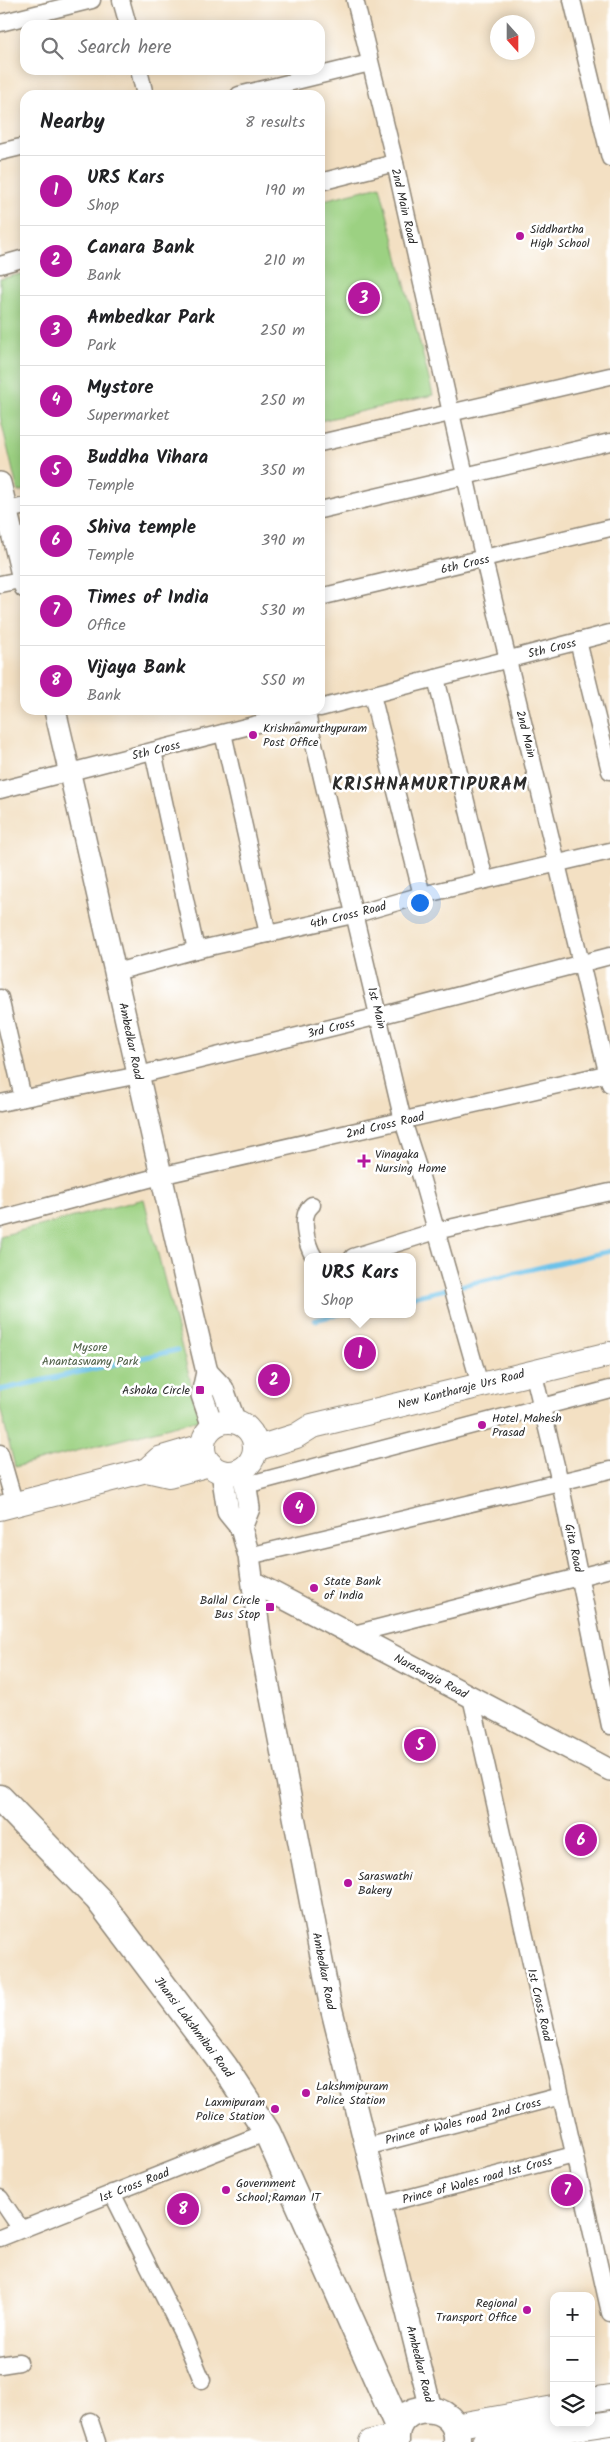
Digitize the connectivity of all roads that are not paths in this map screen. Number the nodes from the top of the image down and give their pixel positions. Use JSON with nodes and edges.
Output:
{"nodes":[{"id":1,"x":92,"y":0,"type":"edge"},
{"id":2,"x":122,"y":0,"type":"edge"},
{"id":3,"x":355,"y":0,"type":"edge"},
{"id":4,"x":572,"y":0,"type":"edge"},
{"id":5,"x":127,"y":20,"type":"edge"},
{"id":6,"x":0,"y":23,"type":"edge"},
{"id":7,"x":370,"y":63,"type":"junction"},
{"id":8,"x":325,"y":74,"type":"edge"},
{"id":9,"x":139,"y":75,"type":"edge"},
{"id":10,"x":320,"y":75,"type":"edge"},
{"id":11,"x":144,"y":90,"type":"edge"},
{"id":12,"x":259,"y":90,"type":"edge"},
{"id":13,"x":20,"y":147,"type":"edge"},
{"id":14,"x":0,"y":152,"type":"edge"},
{"id":15,"x":610,"y":158,"type":"edge"},
{"id":16,"x":395,"y":163,"type":"junction"},
{"id":17,"x":325,"y":181,"type":"edge"},
{"id":18,"x":20,"y":259,"type":"edge"},
{"id":19,"x":0,"y":265,"type":"edge"},
{"id":20,"x":610,"y":376,"type":"edge"},
{"id":21,"x":451,"y":413,"type":"junction"},
{"id":22,"x":325,"y":442,"type":"edge"},
{"id":23,"x":610,"y":442,"type":"edge"},
{"id":24,"x":464,"y":476,"type":"junction"},
{"id":25,"x":0,"y":483,"type":"edge"},
{"id":26,"x":11,"y":509,"type":"edge"},
{"id":27,"x":325,"y":509,"type":"edge"},
{"id":28,"x":610,"y":528,"type":"edge"},
{"id":29,"x":20,"y":560,"type":"edge"},
{"id":30,"x":484,"y":560,"type":"junction"},
{"id":31,"x":20,"y":582,"type":"edge"},
{"id":32,"x":0,"y":584,"type":"edge"},
{"id":33,"x":325,"y":597,"type":"edge"},
{"id":34,"x":610,"y":633,"type":"edge"},
{"id":35,"x":578,"y":642,"type":"junction"},
{"id":36,"x":508,"y":660,"type":"junction"},
{"id":37,"x":436,"y":678,"type":"junction"},
{"id":38,"x":372,"y":694,"type":"junction"},
{"id":39,"x":325,"y":706,"type":"edge"},
{"id":40,"x":56,"y":715,"type":"edge"},
{"id":41,"x":292,"y":715,"type":"edge"},
{"id":42,"x":312,"y":715,"type":"edge"},
{"id":43,"x":223,"y":733,"type":"junction"},
{"id":44,"x":153,"y":751,"type":"junction"},
{"id":45,"x":610,"y":771,"type":"edge"},
{"id":46,"x":70,"y":773,"type":"junction"},
{"id":47,"x":0,"y":790,"type":"edge"},
{"id":48,"x":610,"y":852,"type":"edge"},
{"id":49,"x":557,"y":866,"type":"junction"},
{"id":50,"x":486,"y":880,"type":"junction"},
{"id":51,"x":422,"y":896,"type":"junction"},
{"id":52,"x":353,"y":915,"type":"junction"},
{"id":53,"x":268,"y":934,"type":"junction"},
{"id":54,"x":196,"y":950,"type":"junction"},
{"id":55,"x":610,"y":956,"type":"edge"},
{"id":56,"x":581,"y":963,"type":"junction"},
{"id":57,"x":116,"y":972,"type":"junction"},
{"id":58,"x":0,"y":998,"type":"edge"},
{"id":59,"x":379,"y":1016,"type":"junction"},
{"id":60,"x":139,"y":1075,"type":"junction"},
{"id":61,"x":609,"y":1077,"type":"edge"},
{"id":62,"x":23,"y":1098,"type":"junction"},
{"id":63,"x":0,"y":1103,"type":"edge"},
{"id":64,"x":403,"y":1121,"type":"junction"},
{"id":65,"x":160,"y":1176,"type":"junction"},
{"id":66,"x":610,"y":1192,"type":"edge"},
{"id":67,"x":312,"y":1205,"type":"dead end"},
{"id":68,"x":0,"y":1219,"type":"edge"},
{"id":69,"x":436,"y":1231,"type":"junction"},
{"id":70,"x":312,"y":1253,"type":"edge"},
{"id":71,"x":366,"y":1253,"type":"edge"},
{"id":72,"x":610,"y":1354,"type":"edge"},
{"id":73,"x":533,"y":1371,"type":"junction"},
{"id":74,"x":480,"y":1385,"type":"junction"},
{"id":75,"x":610,"y":1388,"type":"edge"},
{"id":76,"x":542,"y":1407,"type":"junction"},
{"id":77,"x":231,"y":1452,"type":"junction"},
{"id":78,"x":0,"y":1453,"type":"edge"},
{"id":79,"x":610,"y":1470,"type":"edge"},
{"id":80,"x":560,"y":1482,"type":"junction"},
{"id":81,"x":8,"y":1507,"type":"edge"},
{"id":82,"x":249,"y":1556,"type":"junction"},
{"id":83,"x":610,"y":1569,"type":"edge"},
{"id":84,"x":579,"y":1576,"type":"junction"},
{"id":85,"x":253,"y":1582,"type":"junction"},
{"id":86,"x":354,"y":1634,"type":"junction"},
{"id":87,"x":604,"y":1670,"type":"edge"},
{"id":88,"x":471,"y":1697,"type":"junction"},
{"id":89,"x":610,"y":1726,"type":"edge"},
{"id":90,"x":610,"y":1770,"type":"edge"},
{"id":91,"x":0,"y":1798,"type":"edge"},
{"id":92,"x":561,"y":2096,"type":"junction"},
{"id":93,"x":267,"y":2132,"type":"junction"},
{"id":94,"x":366,"y":2146,"type":"junction"},
{"id":95,"x":574,"y":2155,"type":"junction"},
{"id":96,"x":112,"y":2193,"type":"junction"},
{"id":97,"x":0,"y":2198,"type":"edge"},
{"id":98,"x":380,"y":2205,"type":"junction"},
{"id":99,"x":20,"y":2229,"type":"junction"},
{"id":100,"x":0,"y":2238,"type":"edge"},
{"id":101,"x":610,"y":2313,"type":"edge"},
{"id":102,"x":19,"y":2362,"type":"dead end"},
{"id":103,"x":0,"y":2365,"type":"edge"},
{"id":104,"x":202,"y":2380,"type":"dead end"},
{"id":105,"x":610,"y":2397,"type":"edge"},
{"id":106,"x":595,"y":2399,"type":"edge"},
{"id":107,"x":431,"y":2409,"type":"junction"},
{"id":108,"x":550,"y":2409,"type":"edge"},
{"id":109,"x":90,"y":2421,"type":"dead end"},
{"id":110,"x":610,"y":2423,"type":"edge"},
{"id":111,"x":456,"y":2434,"type":"edge"},
{"id":112,"x":390,"y":2437,"type":"edge"},
{"id":113,"x":97,"y":2442,"type":"edge"},
{"id":114,"x":484,"y":2442,"type":"edge"}],
"edges":[{"from":1,"to":6,"type":"street"},
{"from":2,"to":5,"type":"street"},
{"from":3,"to":7,"type":"street","name":"2nd Main Road"},
{"from":4,"to":15,"type":"street"},
{"from":7,"to":8,"type":"street"},
{"from":7,"to":16,"type":"street","name":"2nd Main Road"},
{"from":9,"to":11,"type":"street"},
{"from":10,"to":12,"type":"street"},
{"from":13,"to":14,"type":"street"},
{"from":16,"to":17,"type":"street"},
{"from":16,"to":21,"type":"street","name":"2nd Main Road"},
{"from":18,"to":19,"type":"street"},
{"from":20,"to":21,"type":"street"},
{"from":21,"to":22,"type":"street"},
{"from":21,"to":24,"type":"street","name":"2nd Main"},
{"from":23,"to":24,"type":"street"},
{"from":24,"to":27,"type":"street"},
{"from":24,"to":30,"type":"street","name":"2nd Main"},
{"from":25,"to":26,"type":"street"},
{"from":26,"to":29,"type":"street"},
{"from":28,"to":30,"type":"street","name":"6th Cross"},
{"from":30,"to":33,"type":"street","name":"6th Cross"},
{"from":30,"to":36,"type":"street","name":"2nd Main"},
{"from":31,"to":32,"type":"street"},
{"from":34,"to":35,"type":"street","name":"5th Cross"},
{"from":35,"to":36,"type":"street","name":"5th Cross"},
{"from":35,"to":45,"type":"street"},
{"from":36,"to":37,"type":"street","name":"5th Cross"},
{"from":36,"to":49,"type":"street","name":"2nd Main"},
{"from":37,"to":38,"type":"street","name":"5th Cross"},
{"from":37,"to":50,"type":"street"},
{"from":38,"to":39,"type":"street","name":"5th Cross"},
{"from":38,"to":51,"type":"street"},
{"from":40,"to":46,"type":"street","name":"Ambedkar Road"},
{"from":41,"to":43,"type":"street","name":"5th Cross"},
{"from":42,"to":52,"type":"street","name":"1st Main"},
{"from":43,"to":44,"type":"street","name":"5th Cross"},
{"from":43,"to":53,"type":"street"},
{"from":44,"to":46,"type":"street","name":"5th Cross"},
{"from":44,"to":54,"type":"street"},
{"from":46,"to":47,"type":"street","name":"5th Cross"},
{"from":46,"to":57,"type":"street","name":"Ambedkar Road"},
{"from":48,"to":49,"type":"street","name":"4th Cross Road"},
{"from":49,"to":50,"type":"street","name":"4th Cross Road"},
{"from":49,"to":56,"type":"street","name":"2nd Main"},
{"from":50,"to":51,"type":"street","name":"4th Cross Road"},
{"from":51,"to":52,"type":"street","name":"4th Cross Road"},
{"from":52,"to":53,"type":"street","name":"4th Cross Road"},
{"from":52,"to":59,"type":"street","name":"1st Main"},
{"from":53,"to":54,"type":"street","name":"4th Cross Road"},
{"from":54,"to":57,"type":"street","name":"4th Cross Road"},
{"from":55,"to":56,"type":"street","name":"3rd Cross"},
{"from":56,"to":59,"type":"street","name":"3rd Cross"},
{"from":56,"to":61,"type":"street","name":"2nd Main"},
{"from":57,"to":60,"type":"street","name":"Ambedkar Road"},
{"from":58,"to":62,"type":"street"},
{"from":59,"to":60,"type":"street","name":"3rd Cross"},
{"from":59,"to":64,"type":"street","name":"1st Main"},
{"from":60,"to":62,"type":"street","name":"3rd Cross"},
{"from":60,"to":65,"type":"street","name":"Ambedkar Road"},
{"from":61,"to":64,"type":"street","name":"2nd Cross Road"},
{"from":62,"to":63,"type":"street","name":"3rd Cross"},
{"from":64,"to":65,"type":"street","name":"2nd Cross Road"},
{"from":64,"to":69,"type":"street","name":"1st Main"},
{"from":65,"to":68,"type":"street","name":"2nd Cross Road"},
{"from":65,"to":77,"type":"street","name":"Ambedkar Road"},
{"from":66,"to":69,"type":"street"},
{"from":67,"to":70,"type":"street"},
{"from":69,"to":71,"type":"street"},
{"from":69,"to":74,"type":"street","name":"1st Main"},
{"from":72,"to":73,"type":"main road","name":"New Kantharaje Urs Road"},
{"from":73,"to":74,"type":"main road","name":"New Kantharaje Urs Road"},
{"from":73,"to":76,"type":"street","name":"Gita Road"},
{"from":74,"to":77,"type":"main road","name":"New Kantharaje Urs Road"},
{"from":75,"to":76,"type":"street"},
{"from":76,"to":77,"type":"street"},
{"from":76,"to":80,"type":"street","name":"Gita Road"},
{"from":77,"to":81,"type":"main road","name":"New Kantharaje Urs Road"},
{"from":77,"to":82,"type":"street","name":"Ambedkar Road"},
{"from":78,"to":81,"type":"street"},
{"from":79,"to":80,"type":"street"},
{"from":80,"to":82,"type":"street"},
{"from":80,"to":84,"type":"street","name":"Gita Road"},
{"from":82,"to":85,"type":"street","name":"Ambedkar Road"},
{"from":83,"to":84,"type":"street"},
{"from":84,"to":86,"type":"street"},
{"from":84,"to":87,"type":"street","name":"Gita Road"},
{"from":85,"to":86,"type":"street","name":"Narasaraja Road"},
{"from":85,"to":94,"type":"street","name":"Ambedkar Road"},
{"from":86,"to":88,"type":"street","name":"Narasaraja Road"},
{"from":87,"to":89,"type":"street","name":"Gita Road"},
{"from":88,"to":90,"type":"street","name":"Narasaraja Road"},
{"from":88,"to":92,"type":"street","name":"1st Cross Road"},
{"from":91,"to":93,"type":"main road","name":"Jhansi Lakshmibai Road"},
{"from":92,"to":94,"type":"street","name":"Prince of Wales road 2nd Cross"},
{"from":92,"to":95,"type":"street","name":"1st Cross Road"},
{"from":93,"to":96,"type":"street","name":"1st Cross Road"},
{"from":93,"to":112,"type":"main road","name":"Jhansi Lakshmibai Road"},
{"from":94,"to":98,"type":"street","name":"Ambedkar Road"},
{"from":95,"to":98,"type":"street","name":"Prince of Wales road 1st Cross"},
{"from":95,"to":101,"type":"street","name":"1st Cross Road"},
{"from":96,"to":99,"type":"street","name":"1st Cross Road"},
{"from":96,"to":104,"type":"street"},
{"from":97,"to":99,"type":"street"},
{"from":98,"to":107,"type":"street","name":"Ambedkar Road"},
{"from":99,"to":100,"type":"street","name":"1st Cross Road"},
{"from":102,"to":103,"type":"street"},
{"from":105,"to":106,"type":"main road"},
{"from":107,"to":111,"type":"main road"},
{"from":107,"to":112,"type":"main road"},
{"from":108,"to":111,"type":"main road"},
{"from":109,"to":113,"type":"street"},
{"from":110,"to":114,"type":"main road"}]}
